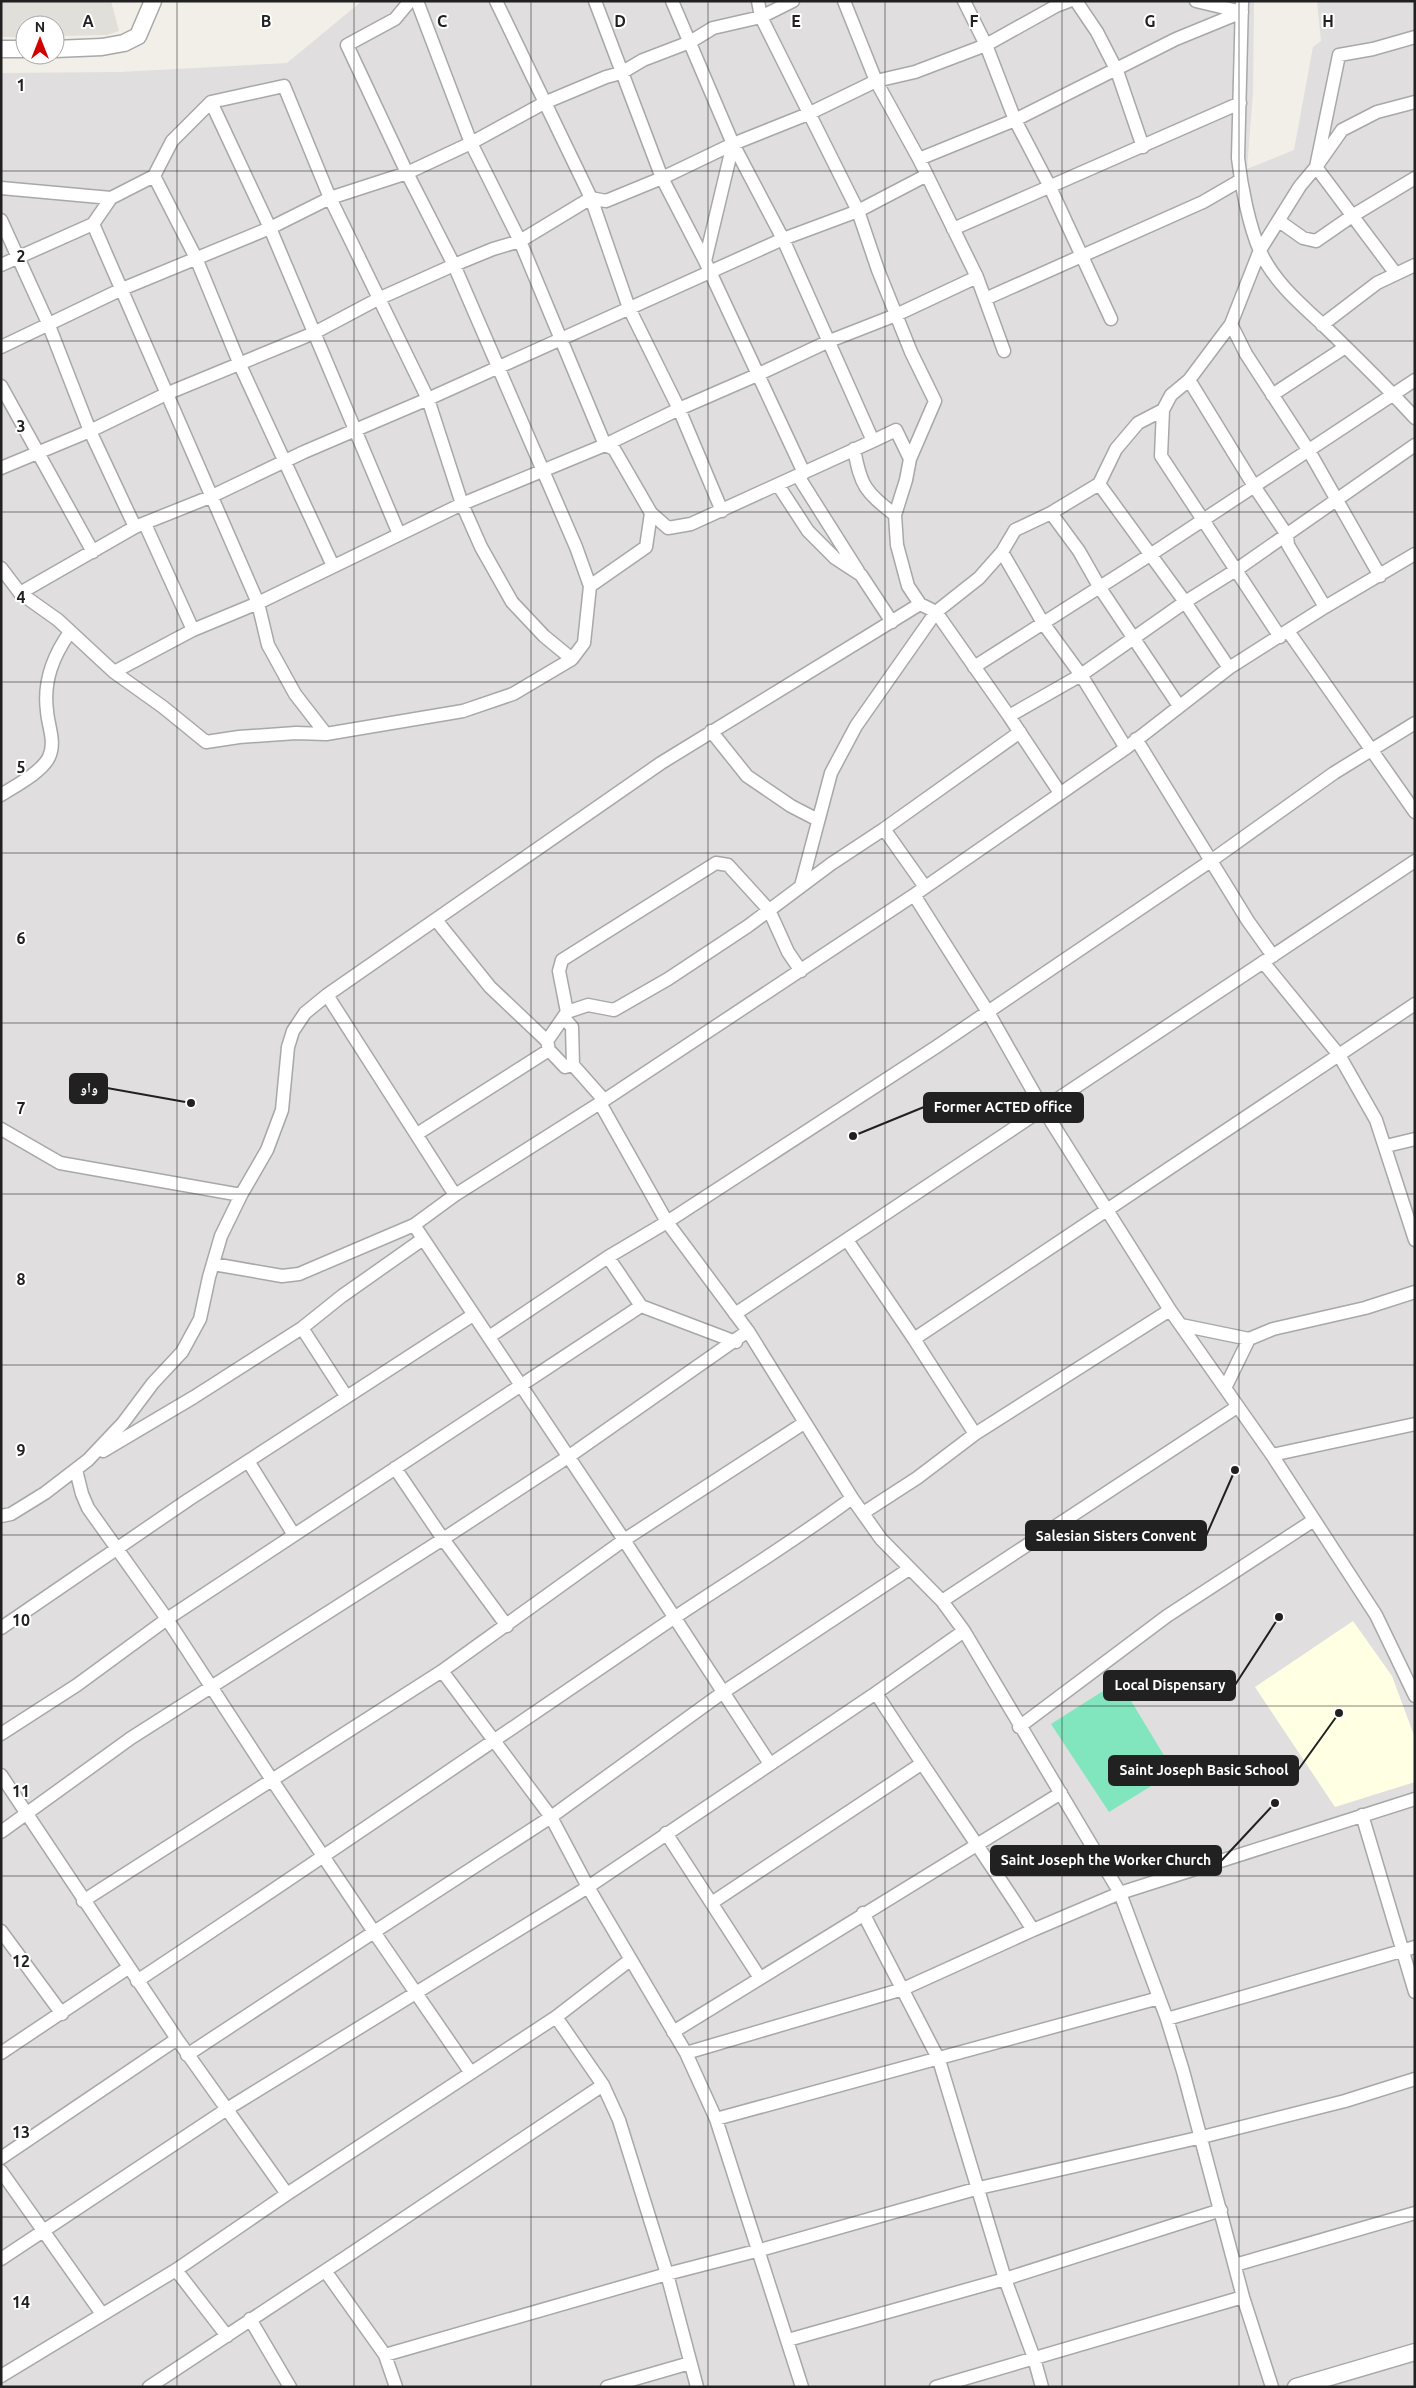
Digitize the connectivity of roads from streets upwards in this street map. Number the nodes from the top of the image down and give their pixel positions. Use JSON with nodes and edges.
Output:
{"nodes":[{"id":1,"x":153,"y":1,"type":"edge"},
{"id":2,"x":410,"y":1,"type":"edge"},
{"id":3,"x":417,"y":1,"type":"edge"},
{"id":4,"x":496,"y":1,"type":"edge"},
{"id":5,"x":595,"y":1,"type":"edge"},
{"id":6,"x":672,"y":1,"type":"edge"},
{"id":7,"x":758,"y":1,"type":"edge"},
{"id":8,"x":793,"y":1,"type":"edge"},
{"id":9,"x":844,"y":1,"type":"edge"},
{"id":10,"x":964,"y":1,"type":"edge"},
{"id":11,"x":1069,"y":1,"type":"edge"},
{"id":12,"x":1076,"y":1,"type":"edge"},
{"id":13,"x":1196,"y":1,"type":"edge"},
{"id":14,"x":1242,"y":7,"type":"edge"},
{"id":15,"x":761,"y":16,"type":"junction"},
{"id":16,"x":1415,"y":37,"type":"edge"},
{"id":17,"x":690,"y":42,"type":"junction"},
{"id":18,"x":986,"y":45,"type":"junction"},
{"id":19,"x":65,"y":48,"type":"edge"},
{"id":20,"x":1,"y":49,"type":"edge"},
{"id":21,"x":15,"y":49,"type":"edge"},
{"id":22,"x":1117,"y":71,"type":"junction"},
{"id":23,"x":621,"y":73,"type":"junction"},
{"id":24,"x":876,"y":81,"type":"junction"},
{"id":25,"x":211,"y":102,"type":"junction"},
{"id":26,"x":1415,"y":102,"type":"edge"},
{"id":27,"x":544,"y":103,"type":"junction"},
{"id":28,"x":1240,"y":103,"type":"junction"},
{"id":29,"x":808,"y":114,"type":"junction"},
{"id":30,"x":1015,"y":120,"type":"junction"},
{"id":31,"x":471,"y":142,"type":"junction"},
{"id":32,"x":733,"y":144,"type":"junction"},
{"id":33,"x":1143,"y":147,"type":"junction"},
{"id":34,"x":919,"y":159,"type":"junction"},
{"id":35,"x":1316,"y":167,"type":"junction"},
{"id":36,"x":407,"y":173,"type":"junction"},
{"id":37,"x":927,"y":175,"type":"junction"},
{"id":38,"x":154,"y":176,"type":"junction"},
{"id":39,"x":662,"y":178,"type":"junction"},
{"id":40,"x":1415,"y":178,"type":"edge"},
{"id":41,"x":1241,"y":180,"type":"junction"},
{"id":42,"x":1049,"y":185,"type":"junction"},
{"id":43,"x":1,"y":188,"type":"edge"},
{"id":44,"x":110,"y":198,"type":"junction"},
{"id":45,"x":330,"y":198,"type":"junction"},
{"id":46,"x":591,"y":198,"type":"junction"},
{"id":47,"x":858,"y":211,"type":"junction"},
{"id":48,"x":1352,"y":216,"type":"junction"},
{"id":49,"x":1,"y":220,"type":"edge"},
{"id":50,"x":1278,"y":221,"type":"junction"},
{"id":51,"x":93,"y":224,"type":"junction"},
{"id":52,"x":270,"y":228,"type":"junction"},
{"id":53,"x":953,"y":229,"type":"junction"},
{"id":54,"x":783,"y":239,"type":"junction"},
{"id":55,"x":520,"y":241,"type":"junction"},
{"id":56,"x":1260,"y":250,"type":"junction"},
{"id":57,"x":18,"y":256,"type":"junction"},
{"id":58,"x":196,"y":258,"type":"junction"},
{"id":59,"x":1081,"y":258,"type":"junction"},
{"id":60,"x":454,"y":265,"type":"junction"},
{"id":61,"x":1415,"y":265,"type":"edge"},
{"id":62,"x":1,"y":266,"type":"edge"},
{"id":63,"x":707,"y":266,"type":"junction"},
{"id":64,"x":1396,"y":274,"type":"junction"},
{"id":65,"x":977,"y":277,"type":"junction"},
{"id":66,"x":122,"y":289,"type":"junction"},
{"id":67,"x":378,"y":299,"type":"junction"},
{"id":68,"x":985,"y":299,"type":"junction"},
{"id":69,"x":629,"y":308,"type":"junction"},
{"id":70,"x":896,"y":315,"type":"junction"},
{"id":71,"x":1111,"y":318,"type":"dead end"},
{"id":72,"x":48,"y":323,"type":"junction"},
{"id":73,"x":1231,"y":324,"type":"junction"},
{"id":74,"x":1322,"y":325,"type":"junction"},
{"id":75,"x":314,"y":333,"type":"junction"},
{"id":76,"x":561,"y":340,"type":"junction"},
{"id":77,"x":827,"y":342,"type":"junction"},
{"id":78,"x":1,"y":347,"type":"edge"},
{"id":79,"x":1344,"y":348,"type":"junction"},
{"id":80,"x":1004,"y":351,"type":"dead end"},
{"id":81,"x":240,"y":365,"type":"junction"},
{"id":82,"x":499,"y":368,"type":"junction"},
{"id":83,"x":757,"y":376,"type":"junction"},
{"id":84,"x":1189,"y":380,"type":"junction"},
{"id":85,"x":1415,"y":380,"type":"edge"},
{"id":86,"x":1,"y":386,"type":"edge"},
{"id":87,"x":1393,"y":393,"type":"junction"},
{"id":88,"x":166,"y":394,"type":"junction"},
{"id":89,"x":1272,"y":395,"type":"junction"},
{"id":90,"x":428,"y":400,"type":"junction"},
{"id":91,"x":679,"y":408,"type":"junction"},
{"id":92,"x":1163,"y":410,"type":"junction"},
{"id":93,"x":1415,"y":418,"type":"edge"},
{"id":94,"x":90,"y":431,"type":"junction"},
{"id":95,"x":355,"y":432,"type":"junction"},
{"id":96,"x":873,"y":441,"type":"junction"},
{"id":97,"x":605,"y":445,"type":"junction"},
{"id":98,"x":1415,"y":445,"type":"edge"},
{"id":99,"x":854,"y":449,"type":"junction"},
{"id":100,"x":1309,"y":451,"type":"junction"},
{"id":101,"x":39,"y":452,"type":"junction"},
{"id":102,"x":910,"y":459,"type":"junction"},
{"id":103,"x":285,"y":462,"type":"junction"},
{"id":104,"x":1,"y":468,"type":"edge"},
{"id":105,"x":544,"y":470,"type":"junction"},
{"id":106,"x":801,"y":474,"type":"junction"},
{"id":107,"x":1099,"y":484,"type":"junction"},
{"id":108,"x":778,"y":485,"type":"junction"},
{"id":109,"x":1254,"y":486,"type":"junction"},
{"id":110,"x":210,"y":497,"type":"junction"},
{"id":111,"x":1335,"y":499,"type":"junction"},
{"id":112,"x":462,"y":504,"type":"junction"},
{"id":113,"x":722,"y":511,"type":"junction"},
{"id":114,"x":651,"y":513,"type":"junction"},
{"id":115,"x":1051,"y":513,"type":"junction"},
{"id":116,"x":895,"y":515,"type":"junction"},
{"id":117,"x":1202,"y":519,"type":"junction"},
{"id":118,"x":140,"y":526,"type":"junction"},
{"id":119,"x":399,"y":534,"type":"junction"},
{"id":120,"x":1287,"y":535,"type":"junction"},
{"id":121,"x":93,"y":552,"type":"junction"},
{"id":122,"x":1002,"y":552,"type":"junction"},
{"id":123,"x":1415,"y":554,"type":"edge"},
{"id":124,"x":1150,"y":555,"type":"junction"},
{"id":125,"x":333,"y":566,"type":"junction"},
{"id":126,"x":1,"y":568,"type":"edge"},
{"id":127,"x":1236,"y":570,"type":"junction"},
{"id":128,"x":861,"y":576,"type":"junction"},
{"id":129,"x":1380,"y":576,"type":"junction"},
{"id":130,"x":590,"y":586,"type":"junction"},
{"id":131,"x":1100,"y":588,"type":"junction"},
{"id":132,"x":20,"y":592,"type":"junction"},
{"id":133,"x":1185,"y":602,"type":"junction"},
{"id":134,"x":258,"y":603,"type":"junction"},
{"id":135,"x":920,"y":604,"type":"junction"},
{"id":136,"x":1325,"y":607,"type":"junction"},
{"id":137,"x":936,"y":612,"type":"junction"},
{"id":138,"x":892,"y":622,"type":"junction"},
{"id":139,"x":1043,"y":623,"type":"junction"},
{"id":140,"x":192,"y":630,"type":"junction"},
{"id":141,"x":70,"y":632,"type":"junction"},
{"id":142,"x":1284,"y":634,"type":"junction"},
{"id":143,"x":1134,"y":638,"type":"junction"},
{"id":144,"x":572,"y":659,"type":"junction"},
{"id":145,"x":974,"y":667,"type":"junction"},
{"id":146,"x":1229,"y":668,"type":"junction"},
{"id":147,"x":114,"y":672,"type":"junction"},
{"id":148,"x":1081,"y":675,"type":"junction"},
{"id":149,"x":1179,"y":706,"type":"junction"},
{"id":150,"x":1009,"y":716,"type":"junction"},
{"id":151,"x":1415,"y":723,"type":"edge"},
{"id":152,"x":711,"y":732,"type":"junction"},
{"id":153,"x":1020,"y":732,"type":"junction"},
{"id":154,"x":326,"y":734,"type":"junction"},
{"id":155,"x":1131,"y":744,"type":"junction"},
{"id":156,"x":1370,"y":750,"type":"junction"},
{"id":157,"x":1060,"y":794,"type":"junction"},
{"id":158,"x":1,"y":795,"type":"edge"},
{"id":159,"x":1415,"y":812,"type":"edge"},
{"id":160,"x":818,"y":820,"type":"junction"},
{"id":161,"x":884,"y":829,"type":"junction"},
{"id":162,"x":1212,"y":860,"type":"junction"},
{"id":163,"x":1415,"y":861,"type":"edge"},
{"id":164,"x":801,"y":886,"type":"junction"},
{"id":165,"x":925,"y":887,"type":"junction"},
{"id":166,"x":914,"y":895,"type":"junction"},
{"id":167,"x":769,"y":910,"type":"junction"},
{"id":168,"x":436,"y":920,"type":"junction"},
{"id":169,"x":1268,"y":959,"type":"junction"},
{"id":170,"x":801,"y":971,"type":"junction"},
{"id":171,"x":328,"y":995,"type":"junction"},
{"id":172,"x":1415,"y":1004,"type":"edge"},
{"id":173,"x":988,"y":1012,"type":"junction"},
{"id":174,"x":566,"y":1015,"type":"junction"},
{"id":175,"x":548,"y":1045,"type":"junction"},
{"id":176,"x":1339,"y":1055,"type":"junction"},
{"id":177,"x":573,"y":1065,"type":"junction"},
{"id":178,"x":602,"y":1101,"type":"junction"},
{"id":179,"x":1042,"y":1107,"type":"junction"},
{"id":180,"x":1,"y":1129,"type":"edge"},
{"id":181,"x":416,"y":1134,"type":"junction"},
{"id":182,"x":1415,"y":1139,"type":"edge"},
{"id":183,"x":1386,"y":1146,"type":"junction"},
{"id":184,"x":241,"y":1195,"type":"junction"},
{"id":185,"x":455,"y":1195,"type":"junction"},
{"id":186,"x":1107,"y":1209,"type":"junction"},
{"id":187,"x":668,"y":1222,"type":"junction"},
{"id":188,"x":414,"y":1225,"type":"junction"},
{"id":189,"x":424,"y":1240,"type":"junction"},
{"id":190,"x":847,"y":1240,"type":"junction"},
{"id":191,"x":1415,"y":1240,"type":"edge"},
{"id":192,"x":608,"y":1257,"type":"junction"},
{"id":193,"x":213,"y":1264,"type":"junction"},
{"id":194,"x":1415,"y":1292,"type":"edge"},
{"id":195,"x":641,"y":1306,"type":"junction"},
{"id":196,"x":1170,"y":1310,"type":"junction"},
{"id":197,"x":735,"y":1314,"type":"junction"},
{"id":198,"x":473,"y":1315,"type":"junction"},
{"id":199,"x":1181,"y":1326,"type":"junction"},
{"id":200,"x":302,"y":1328,"type":"junction"},
{"id":201,"x":748,"y":1331,"type":"junction"},
{"id":202,"x":489,"y":1337,"type":"junction"},
{"id":203,"x":914,"y":1339,"type":"junction"},
{"id":204,"x":1249,"y":1339,"type":"junction"},
{"id":205,"x":736,"y":1342,"type":"junction"},
{"id":206,"x":521,"y":1385,"type":"junction"},
{"id":207,"x":1225,"y":1388,"type":"junction"},
{"id":208,"x":346,"y":1396,"type":"junction"},
{"id":209,"x":1237,"y":1407,"type":"junction"},
{"id":210,"x":804,"y":1423,"type":"junction"},
{"id":211,"x":1415,"y":1424,"type":"edge"},
{"id":212,"x":975,"y":1434,"type":"junction"},
{"id":213,"x":1272,"y":1455,"type":"junction"},
{"id":214,"x":568,"y":1457,"type":"junction"},
{"id":215,"x":88,"y":1460,"type":"junction"},
{"id":216,"x":248,"y":1461,"type":"junction"},
{"id":217,"x":395,"y":1468,"type":"junction"},
{"id":218,"x":76,"y":1470,"type":"junction"},
{"id":219,"x":852,"y":1498,"type":"junction"},
{"id":220,"x":863,"y":1514,"type":"junction"},
{"id":221,"x":1,"y":1516,"type":"edge"},
{"id":222,"x":1314,"y":1520,"type":"junction"},
{"id":223,"x":294,"y":1534,"type":"junction"},
{"id":224,"x":443,"y":1539,"type":"junction"},
{"id":225,"x":624,"y":1540,"type":"junction"},
{"id":226,"x":118,"y":1547,"type":"junction"},
{"id":227,"x":909,"y":1569,"type":"junction"},
{"id":228,"x":942,"y":1601,"type":"junction"},
{"id":229,"x":674,"y":1617,"type":"junction"},
{"id":230,"x":167,"y":1619,"type":"junction"},
{"id":231,"x":507,"y":1626,"type":"junction"},
{"id":232,"x":1,"y":1628,"type":"edge"},
{"id":233,"x":964,"y":1632,"type":"junction"},
{"id":234,"x":442,"y":1671,"type":"junction"},
{"id":235,"x":1412,"y":1680,"type":"edge"},
{"id":236,"x":212,"y":1687,"type":"junction"},
{"id":237,"x":876,"y":1693,"type":"junction"},
{"id":238,"x":722,"y":1694,"type":"junction"},
{"id":239,"x":1415,"y":1696,"type":"edge"},
{"id":240,"x":1019,"y":1727,"type":"junction"},
{"id":241,"x":1,"y":1734,"type":"edge"},
{"id":242,"x":493,"y":1742,"type":"junction"},
{"id":243,"x":770,"y":1764,"type":"junction"},
{"id":244,"x":921,"y":1764,"type":"junction"},
{"id":245,"x":1,"y":1775,"type":"edge"},
{"id":246,"x":272,"y":1780,"type":"junction"},
{"id":247,"x":1061,"y":1793,"type":"junction"},
{"id":248,"x":1415,"y":1799,"type":"edge"},
{"id":249,"x":26,"y":1814,"type":"junction"},
{"id":250,"x":1362,"y":1815,"type":"junction"},
{"id":251,"x":551,"y":1817,"type":"junction"},
{"id":252,"x":1,"y":1832,"type":"edge"},
{"id":253,"x":666,"y":1833,"type":"junction"},
{"id":254,"x":978,"y":1844,"type":"junction"},
{"id":255,"x":324,"y":1857,"type":"junction"},
{"id":256,"x":588,"y":1886,"type":"junction"},
{"id":257,"x":1120,"y":1893,"type":"junction"},
{"id":258,"x":84,"y":1901,"type":"junction"},
{"id":259,"x":713,"y":1902,"type":"junction"},
{"id":260,"x":863,"y":1914,"type":"junction"},
{"id":261,"x":1033,"y":1930,"type":"junction"},
{"id":262,"x":1,"y":1932,"type":"edge"},
{"id":263,"x":374,"y":1932,"type":"junction"},
{"id":264,"x":6,"y":1947,"type":"edge"},
{"id":265,"x":1409,"y":1949,"type":"edge"},
{"id":266,"x":630,"y":1960,"type":"junction"},
{"id":267,"x":128,"y":1968,"type":"junction"},
{"id":268,"x":760,"y":1978,"type":"junction"},
{"id":269,"x":137,"y":1981,"type":"junction"},
{"id":270,"x":903,"y":1989,"type":"junction"},
{"id":271,"x":1415,"y":1992,"type":"edge"},
{"id":272,"x":416,"y":1993,"type":"junction"},
{"id":273,"x":1159,"y":1998,"type":"junction"},
{"id":274,"x":62,"y":2014,"type":"junction"},
{"id":275,"x":556,"y":2017,"type":"junction"},
{"id":276,"x":1167,"y":2019,"type":"junction"},
{"id":277,"x":673,"y":2032,"type":"junction"},
{"id":278,"x":176,"y":2039,"type":"junction"},
{"id":279,"x":1,"y":2053,"type":"edge"},
{"id":280,"x":686,"y":2053,"type":"junction"},
{"id":281,"x":187,"y":2054,"type":"junction"},
{"id":282,"x":939,"y":2060,"type":"junction"},
{"id":283,"x":471,"y":2073,"type":"junction"},
{"id":284,"x":1415,"y":2079,"type":"edge"},
{"id":285,"x":603,"y":2085,"type":"junction"},
{"id":286,"x":227,"y":2109,"type":"junction"},
{"id":287,"x":716,"y":2119,"type":"junction"},
{"id":288,"x":1202,"y":2137,"type":"junction"},
{"id":289,"x":1,"y":2158,"type":"edge"},
{"id":290,"x":1,"y":2171,"type":"edge"},
{"id":291,"x":979,"y":2188,"type":"junction"},
{"id":292,"x":287,"y":2194,"type":"junction"},
{"id":293,"x":1220,"y":2210,"type":"junction"},
{"id":294,"x":1415,"y":2213,"type":"edge"},
{"id":295,"x":43,"y":2232,"type":"junction"},
{"id":296,"x":760,"y":2250,"type":"junction"},
{"id":297,"x":1,"y":2259,"type":"edge"},
{"id":298,"x":1235,"y":2265,"type":"junction"},
{"id":299,"x":176,"y":2270,"type":"junction"},
{"id":300,"x":326,"y":2272,"type":"junction"},
{"id":301,"x":668,"y":2274,"type":"junction"},
{"id":302,"x":1005,"y":2279,"type":"junction"},
{"id":303,"x":1244,"y":2297,"type":"junction"},
{"id":304,"x":102,"y":2314,"type":"junction"},
{"id":305,"x":250,"y":2319,"type":"junction"},
{"id":306,"x":227,"y":2336,"type":"junction"},
{"id":307,"x":788,"y":2340,"type":"junction"},
{"id":308,"x":1415,"y":2352,"type":"edge"},
{"id":309,"x":385,"y":2355,"type":"junction"},
{"id":310,"x":1034,"y":2358,"type":"junction"},
{"id":311,"x":690,"y":2363,"type":"junction"},
{"id":312,"x":1,"y":2376,"type":"edge"},
{"id":313,"x":149,"y":2387,"type":"edge"},
{"id":314,"x":290,"y":2387,"type":"edge"},
{"id":315,"x":396,"y":2387,"type":"edge"},
{"id":316,"x":607,"y":2387,"type":"edge"},
{"id":317,"x":697,"y":2387,"type":"edge"},
{"id":318,"x":802,"y":2387,"type":"edge"},
{"id":319,"x":936,"y":2387,"type":"edge"},
{"id":320,"x":1042,"y":2387,"type":"edge"},
{"id":321,"x":1272,"y":2387,"type":"edge"},
{"id":322,"x":1296,"y":2387,"type":"edge"}],
"edges":[{"from":1,"to":19,"type":"street"},
{"from":2,"to":36,"type":"street"},
{"from":3,"to":31,"type":"street"},
{"from":4,"to":27,"type":"street"},
{"from":5,"to":23,"type":"street"},
{"from":6,"to":17,"type":"street"},
{"from":7,"to":15,"type":"street"},
{"from":8,"to":15,"type":"street"},
{"from":9,"to":24,"type":"street"},
{"from":10,"to":18,"type":"street"},
{"from":11,"to":18,"type":"street"},
{"from":12,"to":22,"type":"street"},
{"from":13,"to":14,"type":"street"},
{"from":14,"to":22,"type":"street"},
{"from":14,"to":28,"type":"street"},
{"from":15,"to":17,"type":"street"},
{"from":15,"to":29,"type":"street"},
{"from":16,"to":35,"type":"street"},
{"from":17,"to":23,"type":"street"},
{"from":17,"to":32,"type":"street"},
{"from":18,"to":24,"type":"street"},
{"from":18,"to":30,"type":"street"},
{"from":20,"to":21,"type":"street"},
{"from":22,"to":30,"type":"street"},
{"from":22,"to":33,"type":"street"},
{"from":23,"to":27,"type":"street"},
{"from":23,"to":39,"type":"street"},
{"from":24,"to":29,"type":"street"},
{"from":24,"to":34,"type":"street"},
{"from":25,"to":38,"type":"street"},
{"from":25,"to":45,"type":"street"},
{"from":25,"to":52,"type":"street"},
{"from":26,"to":35,"type":"street"},
{"from":27,"to":31,"type":"street"},
{"from":27,"to":46,"type":"street"},
{"from":28,"to":33,"type":"street"},
{"from":28,"to":41,"type":"street"},
{"from":29,"to":32,"type":"street"},
{"from":29,"to":47,"type":"street"},
{"from":30,"to":34,"type":"street"},
{"from":30,"to":42,"type":"street"},
{"from":31,"to":36,"type":"street"},
{"from":31,"to":55,"type":"street"},
{"from":32,"to":39,"type":"street"},
{"from":32,"to":54,"type":"street"},
{"from":32,"to":63,"type":"street"},
{"from":33,"to":42,"type":"street"},
{"from":34,"to":37,"type":"street"},
{"from":35,"to":48,"type":"street"},
{"from":35,"to":50,"type":"street"},
{"from":36,"to":45,"type":"street"},
{"from":36,"to":60,"type":"street"},
{"from":37,"to":47,"type":"street"},
{"from":37,"to":53,"type":"street"},
{"from":38,"to":44,"type":"street"},
{"from":38,"to":58,"type":"street"},
{"from":39,"to":46,"type":"street"},
{"from":39,"to":63,"type":"street"},
{"from":40,"to":48,"type":"street"},
{"from":41,"to":56,"type":"street"},
{"from":41,"to":59,"type":"street"},
{"from":42,"to":53,"type":"street"},
{"from":42,"to":59,"type":"street"},
{"from":43,"to":44,"type":"street"},
{"from":44,"to":51,"type":"street"},
{"from":45,"to":52,"type":"street"},
{"from":45,"to":67,"type":"street"},
{"from":46,"to":55,"type":"street"},
{"from":46,"to":69,"type":"street"},
{"from":47,"to":54,"type":"street"},
{"from":47,"to":70,"type":"street"},
{"from":48,"to":50,"type":"street"},
{"from":48,"to":64,"type":"street"},
{"from":49,"to":57,"type":"street"},
{"from":50,"to":56,"type":"street"},
{"from":51,"to":57,"type":"street"},
{"from":51,"to":66,"type":"street"},
{"from":52,"to":58,"type":"street"},
{"from":52,"to":75,"type":"street"},
{"from":53,"to":65,"type":"street"},
{"from":54,"to":63,"type":"street"},
{"from":54,"to":77,"type":"street"},
{"from":55,"to":60,"type":"street"},
{"from":55,"to":76,"type":"street"},
{"from":56,"to":73,"type":"street"},
{"from":56,"to":74,"type":"street"},
{"from":57,"to":62,"type":"street"},
{"from":57,"to":72,"type":"street"},
{"from":58,"to":66,"type":"street"},
{"from":58,"to":81,"type":"street"},
{"from":59,"to":68,"type":"street"},
{"from":59,"to":71,"type":"street"},
{"from":60,"to":67,"type":"street"},
{"from":60,"to":82,"type":"street"},
{"from":61,"to":64,"type":"street"},
{"from":63,"to":69,"type":"street"},
{"from":63,"to":83,"type":"street"},
{"from":64,"to":74,"type":"street"},
{"from":65,"to":68,"type":"street"},
{"from":65,"to":70,"type":"street"},
{"from":66,"to":72,"type":"street"},
{"from":66,"to":88,"type":"street"},
{"from":67,"to":75,"type":"street"},
{"from":67,"to":90,"type":"street"},
{"from":68,"to":80,"type":"street"},
{"from":69,"to":76,"type":"street"},
{"from":69,"to":91,"type":"street"},
{"from":70,"to":77,"type":"street"},
{"from":70,"to":102,"type":"street"},
{"from":72,"to":78,"type":"street"},
{"from":72,"to":94,"type":"street"},
{"from":73,"to":84,"type":"street"},
{"from":73,"to":89,"type":"street"},
{"from":74,"to":79,"type":"street"},
{"from":75,"to":81,"type":"street"},
{"from":75,"to":95,"type":"street"},
{"from":76,"to":82,"type":"street"},
{"from":76,"to":97,"type":"street"},
{"from":77,"to":83,"type":"street"},
{"from":77,"to":96,"type":"street"},
{"from":79,"to":87,"type":"street"},
{"from":79,"to":89,"type":"street"},
{"from":81,"to":88,"type":"street"},
{"from":81,"to":103,"type":"street"},
{"from":82,"to":90,"type":"street"},
{"from":82,"to":105,"type":"street"},
{"from":83,"to":91,"type":"street"},
{"from":83,"to":106,"type":"street"},
{"from":84,"to":92,"type":"street"},
{"from":84,"to":109,"type":"street"},
{"from":85,"to":87,"type":"street"},
{"from":86,"to":101,"type":"street"},
{"from":87,"to":93,"type":"street"},
{"from":87,"to":100,"type":"street"},
{"from":88,"to":94,"type":"street"},
{"from":88,"to":110,"type":"street"},
{"from":89,"to":100,"type":"street"},
{"from":90,"to":95,"type":"street"},
{"from":90,"to":112,"type":"street"},
{"from":91,"to":97,"type":"street"},
{"from":91,"to":113,"type":"street"},
{"from":92,"to":107,"type":"street"},
{"from":92,"to":117,"type":"street"},
{"from":94,"to":101,"type":"street"},
{"from":94,"to":118,"type":"street"},
{"from":95,"to":103,"type":"street"},
{"from":95,"to":119,"type":"street"},
{"from":96,"to":99,"type":"street"},
{"from":96,"to":102,"type":"street"},
{"from":97,"to":105,"type":"street"},
{"from":97,"to":114,"type":"street"},
{"from":98,"to":111,"type":"street"},
{"from":99,"to":106,"type":"street"},
{"from":99,"to":116,"type":"street"},
{"from":100,"to":109,"type":"street"},
{"from":100,"to":111,"type":"street"},
{"from":101,"to":104,"type":"street"},
{"from":101,"to":121,"type":"street"},
{"from":102,"to":116,"type":"street"},
{"from":103,"to":110,"type":"street"},
{"from":103,"to":125,"type":"street"},
{"from":105,"to":112,"type":"street"},
{"from":105,"to":130,"type":"street"},
{"from":106,"to":108,"type":"street"},
{"from":106,"to":128,"type":"street"},
{"from":107,"to":115,"type":"street"},
{"from":107,"to":124,"type":"street"},
{"from":108,"to":113,"type":"street"},
{"from":108,"to":128,"type":"street"},
{"from":109,"to":117,"type":"street"},
{"from":109,"to":120,"type":"street"},
{"from":110,"to":118,"type":"street"},
{"from":110,"to":134,"type":"street"},
{"from":111,"to":120,"type":"street"},
{"from":111,"to":129,"type":"street"},
{"from":112,"to":119,"type":"street"},
{"from":112,"to":144,"type":"street"},
{"from":113,"to":114,"type":"street"},
{"from":114,"to":130,"type":"street"},
{"from":115,"to":122,"type":"street"},
{"from":115,"to":131,"type":"street"},
{"from":116,"to":135,"type":"street"},
{"from":117,"to":124,"type":"street"},
{"from":117,"to":127,"type":"street"},
{"from":118,"to":121,"type":"street"},
{"from":118,"to":140,"type":"street"},
{"from":119,"to":125,"type":"street"},
{"from":120,"to":127,"type":"street"},
{"from":120,"to":136,"type":"street"},
{"from":121,"to":132,"type":"street"},
{"from":122,"to":137,"type":"street"},
{"from":122,"to":139,"type":"street"},
{"from":123,"to":129,"type":"street"},
{"from":124,"to":131,"type":"street"},
{"from":124,"to":133,"type":"street"},
{"from":125,"to":134,"type":"street"},
{"from":126,"to":132,"type":"street"},
{"from":127,"to":133,"type":"street"},
{"from":127,"to":142,"type":"street"},
{"from":128,"to":138,"type":"street"},
{"from":129,"to":136,"type":"street"},
{"from":130,"to":144,"type":"street"},
{"from":131,"to":139,"type":"street"},
{"from":131,"to":143,"type":"street"},
{"from":132,"to":141,"type":"street"},
{"from":133,"to":143,"type":"street"},
{"from":133,"to":146,"type":"street"},
{"from":134,"to":140,"type":"street"},
{"from":134,"to":154,"type":"street"},
{"from":135,"to":137,"type":"street"},
{"from":135,"to":138,"type":"street"},
{"from":136,"to":142,"type":"street"},
{"from":137,"to":145,"type":"street"},
{"from":137,"to":160,"type":"street"},
{"from":138,"to":152,"type":"street"},
{"from":139,"to":145,"type":"street"},
{"from":139,"to":148,"type":"street"},
{"from":140,"to":147,"type":"street"},
{"from":141,"to":147,"type":"street"},
{"from":141,"to":158,"type":"street"},
{"from":142,"to":146,"type":"street"},
{"from":142,"to":156,"type":"street"},
{"from":143,"to":148,"type":"street"},
{"from":143,"to":149,"type":"street"},
{"from":144,"to":154,"type":"street"},
{"from":145,"to":150,"type":"street"},
{"from":146,"to":149,"type":"street"},
{"from":147,"to":154,"type":"street"},
{"from":148,"to":150,"type":"street"},
{"from":148,"to":155,"type":"street"},
{"from":149,"to":155,"type":"street"},
{"from":150,"to":153,"type":"street"},
{"from":151,"to":156,"type":"street"},
{"from":152,"to":160,"type":"street"},
{"from":152,"to":168,"type":"street"},
{"from":153,"to":157,"type":"street"},
{"from":153,"to":161,"type":"street"},
{"from":155,"to":157,"type":"street"},
{"from":155,"to":162,"type":"street"},
{"from":156,"to":159,"type":"street"},
{"from":156,"to":162,"type":"street"},
{"from":157,"to":165,"type":"street"},
{"from":160,"to":164,"type":"street"},
{"from":161,"to":164,"type":"street"},
{"from":161,"to":165,"type":"street"},
{"from":162,"to":169,"type":"street"},
{"from":162,"to":173,"type":"street"},
{"from":163,"to":169,"type":"street"},
{"from":164,"to":167,"type":"street"},
{"from":165,"to":166,"type":"street"},
{"from":166,"to":170,"type":"street"},
{"from":166,"to":173,"type":"street"},
{"from":167,"to":170,"type":"street"},
{"from":167,"to":174,"type":"street"},
{"from":167,"to":174,"type":"street"},
{"from":168,"to":171,"type":"street"},
{"from":168,"to":175,"type":"street"},
{"from":169,"to":176,"type":"street"},
{"from":169,"to":179,"type":"street"},
{"from":170,"to":178,"type":"street"},
{"from":171,"to":181,"type":"street"},
{"from":171,"to":184,"type":"street"},
{"from":172,"to":176,"type":"street"},
{"from":173,"to":179,"type":"street"},
{"from":173,"to":187,"type":"street"},
{"from":174,"to":175,"type":"street"},
{"from":174,"to":177,"type":"street"},
{"from":175,"to":177,"type":"street"},
{"from":175,"to":181,"type":"street"},
{"from":176,"to":183,"type":"street"},
{"from":176,"to":186,"type":"street"},
{"from":177,"to":178,"type":"street"},
{"from":178,"to":185,"type":"street"},
{"from":178,"to":187,"type":"street"},
{"from":179,"to":186,"type":"street"},
{"from":179,"to":190,"type":"street"},
{"from":180,"to":184,"type":"street"},
{"from":181,"to":185,"type":"street"},
{"from":182,"to":183,"type":"street"},
{"from":183,"to":191,"type":"street"},
{"from":184,"to":193,"type":"street"},
{"from":185,"to":188,"type":"street"},
{"from":186,"to":196,"type":"street"},
{"from":186,"to":203,"type":"street"},
{"from":187,"to":192,"type":"street"},
{"from":187,"to":197,"type":"street"},
{"from":188,"to":189,"type":"street"},
{"from":188,"to":193,"type":"street"},
{"from":189,"to":198,"type":"street"},
{"from":189,"to":200,"type":"street"},
{"from":190,"to":197,"type":"street"},
{"from":190,"to":203,"type":"street"},
{"from":192,"to":195,"type":"street"},
{"from":192,"to":202,"type":"street"},
{"from":193,"to":215,"type":"street"},
{"from":194,"to":204,"type":"street"},
{"from":195,"to":205,"type":"street"},
{"from":195,"to":206,"type":"street"},
{"from":196,"to":199,"type":"street"},
{"from":196,"to":212,"type":"street"},
{"from":197,"to":201,"type":"street"},
{"from":198,"to":202,"type":"street"},
{"from":198,"to":208,"type":"street"},
{"from":199,"to":204,"type":"street"},
{"from":199,"to":207,"type":"street"},
{"from":200,"to":208,"type":"street"},
{"from":200,"to":215,"type":"street"},
{"from":201,"to":205,"type":"street"},
{"from":201,"to":210,"type":"street"},
{"from":202,"to":206,"type":"street"},
{"from":203,"to":212,"type":"street"},
{"from":204,"to":207,"type":"street"},
{"from":205,"to":214,"type":"street"},
{"from":206,"to":214,"type":"street"},
{"from":206,"to":217,"type":"street"},
{"from":207,"to":209,"type":"street"},
{"from":208,"to":216,"type":"street"},
{"from":209,"to":213,"type":"street"},
{"from":209,"to":228,"type":"street"},
{"from":210,"to":219,"type":"street"},
{"from":210,"to":225,"type":"street"},
{"from":211,"to":213,"type":"street"},
{"from":212,"to":220,"type":"street"},
{"from":213,"to":222,"type":"street"},
{"from":214,"to":224,"type":"street"},
{"from":214,"to":225,"type":"street"},
{"from":215,"to":218,"type":"street"},
{"from":216,"to":223,"type":"street"},
{"from":216,"to":226,"type":"street"},
{"from":217,"to":223,"type":"street"},
{"from":217,"to":224,"type":"street"},
{"from":218,"to":221,"type":"street"},
{"from":218,"to":226,"type":"street"},
{"from":219,"to":220,"type":"street"},
{"from":219,"to":229,"type":"street"},
{"from":220,"to":227,"type":"street"},
{"from":222,"to":235,"type":"street"},
{"from":222,"to":240,"type":"street"},
{"from":223,"to":230,"type":"street"},
{"from":224,"to":231,"type":"street"},
{"from":224,"to":236,"type":"street"},
{"from":225,"to":229,"type":"street"},
{"from":225,"to":231,"type":"street"},
{"from":226,"to":230,"type":"street"},
{"from":226,"to":232,"type":"street"},
{"from":227,"to":228,"type":"street"},
{"from":227,"to":238,"type":"street"},
{"from":228,"to":233,"type":"street"},
{"from":229,"to":238,"type":"street"},
{"from":229,"to":242,"type":"street"},
{"from":230,"to":236,"type":"street"},
{"from":230,"to":241,"type":"street"},
{"from":231,"to":234,"type":"street"},
{"from":233,"to":237,"type":"street"},
{"from":233,"to":240,"type":"street"},
{"from":234,"to":242,"type":"street"},
{"from":234,"to":246,"type":"street"},
{"from":235,"to":239,"type":"street"},
{"from":236,"to":246,"type":"street"},
{"from":236,"to":249,"type":"street"},
{"from":237,"to":243,"type":"street"},
{"from":237,"to":244,"type":"street"},
{"from":238,"to":243,"type":"street"},
{"from":238,"to":251,"type":"street"},
{"from":240,"to":247,"type":"street"},
{"from":242,"to":251,"type":"street"},
{"from":242,"to":255,"type":"street"},
{"from":243,"to":253,"type":"street"},
{"from":244,"to":254,"type":"street"},
{"from":244,"to":259,"type":"street"},
{"from":245,"to":249,"type":"street"},
{"from":246,"to":255,"type":"street"},
{"from":246,"to":258,"type":"street"},
{"from":247,"to":254,"type":"street"},
{"from":247,"to":257,"type":"street"},
{"from":248,"to":250,"type":"street"},
{"from":249,"to":252,"type":"street"},
{"from":249,"to":258,"type":"street"},
{"from":250,"to":257,"type":"street"},
{"from":250,"to":265,"type":"street"},
{"from":251,"to":256,"type":"street"},
{"from":251,"to":263,"type":"street"},
{"from":253,"to":256,"type":"street"},
{"from":253,"to":259,"type":"street"},
{"from":254,"to":260,"type":"street"},
{"from":254,"to":261,"type":"street"},
{"from":255,"to":263,"type":"street"},
{"from":255,"to":269,"type":"street"},
{"from":256,"to":266,"type":"street"},
{"from":256,"to":272,"type":"street"},
{"from":257,"to":261,"type":"street"},
{"from":257,"to":273,"type":"street"},
{"from":258,"to":267,"type":"street"},
{"from":259,"to":268,"type":"street"},
{"from":260,"to":268,"type":"street"},
{"from":260,"to":270,"type":"street"},
{"from":261,"to":270,"type":"street"},
{"from":262,"to":264,"type":"street"},
{"from":263,"to":272,"type":"street"},
{"from":263,"to":281,"type":"street"},
{"from":264,"to":274,"type":"street"},
{"from":265,"to":271,"type":"street"},
{"from":265,"to":276,"type":"street"},
{"from":266,"to":275,"type":"street"},
{"from":266,"to":277,"type":"street"},
{"from":267,"to":269,"type":"street"},
{"from":267,"to":274,"type":"street"},
{"from":268,"to":277,"type":"street"},
{"from":269,"to":278,"type":"street"},
{"from":270,"to":280,"type":"street"},
{"from":270,"to":282,"type":"street"},
{"from":272,"to":283,"type":"street"},
{"from":272,"to":286,"type":"street"},
{"from":273,"to":276,"type":"street"},
{"from":273,"to":282,"type":"street"},
{"from":274,"to":279,"type":"street"},
{"from":275,"to":283,"type":"street"},
{"from":275,"to":285,"type":"street"},
{"from":276,"to":288,"type":"street"},
{"from":277,"to":280,"type":"street"},
{"from":278,"to":281,"type":"street"},
{"from":278,"to":289,"type":"street"},
{"from":280,"to":287,"type":"street"},
{"from":281,"to":286,"type":"street"},
{"from":282,"to":287,"type":"street"},
{"from":282,"to":291,"type":"street"},
{"from":283,"to":292,"type":"street"},
{"from":284,"to":288,"type":"street"},
{"from":285,"to":300,"type":"street"},
{"from":285,"to":301,"type":"street"},
{"from":286,"to":292,"type":"street"},
{"from":286,"to":295,"type":"street"},
{"from":287,"to":296,"type":"street"},
{"from":288,"to":291,"type":"street"},
{"from":288,"to":293,"type":"street"},
{"from":290,"to":295,"type":"street"},
{"from":291,"to":296,"type":"street"},
{"from":291,"to":302,"type":"street"},
{"from":292,"to":299,"type":"street"},
{"from":293,"to":298,"type":"street"},
{"from":293,"to":302,"type":"street"},
{"from":294,"to":298,"type":"street"},
{"from":295,"to":297,"type":"street"},
{"from":295,"to":304,"type":"street"},
{"from":296,"to":301,"type":"street"},
{"from":296,"to":307,"type":"street"},
{"from":298,"to":303,"type":"street"},
{"from":299,"to":304,"type":"street"},
{"from":299,"to":306,"type":"street"},
{"from":300,"to":305,"type":"street"},
{"from":300,"to":309,"type":"street"},
{"from":301,"to":309,"type":"street"},
{"from":301,"to":311,"type":"street"},
{"from":302,"to":307,"type":"street"},
{"from":302,"to":310,"type":"street"},
{"from":303,"to":310,"type":"street"},
{"from":303,"to":321,"type":"street"},
{"from":304,"to":312,"type":"street"},
{"from":305,"to":306,"type":"street"},
{"from":305,"to":314,"type":"street"},
{"from":306,"to":313,"type":"street"},
{"from":307,"to":318,"type":"street"},
{"from":308,"to":322,"type":"street"},
{"from":309,"to":315,"type":"street"},
{"from":310,"to":319,"type":"street"},
{"from":310,"to":320,"type":"street"},
{"from":311,"to":316,"type":"street"},
{"from":311,"to":317,"type":"street"}]}
